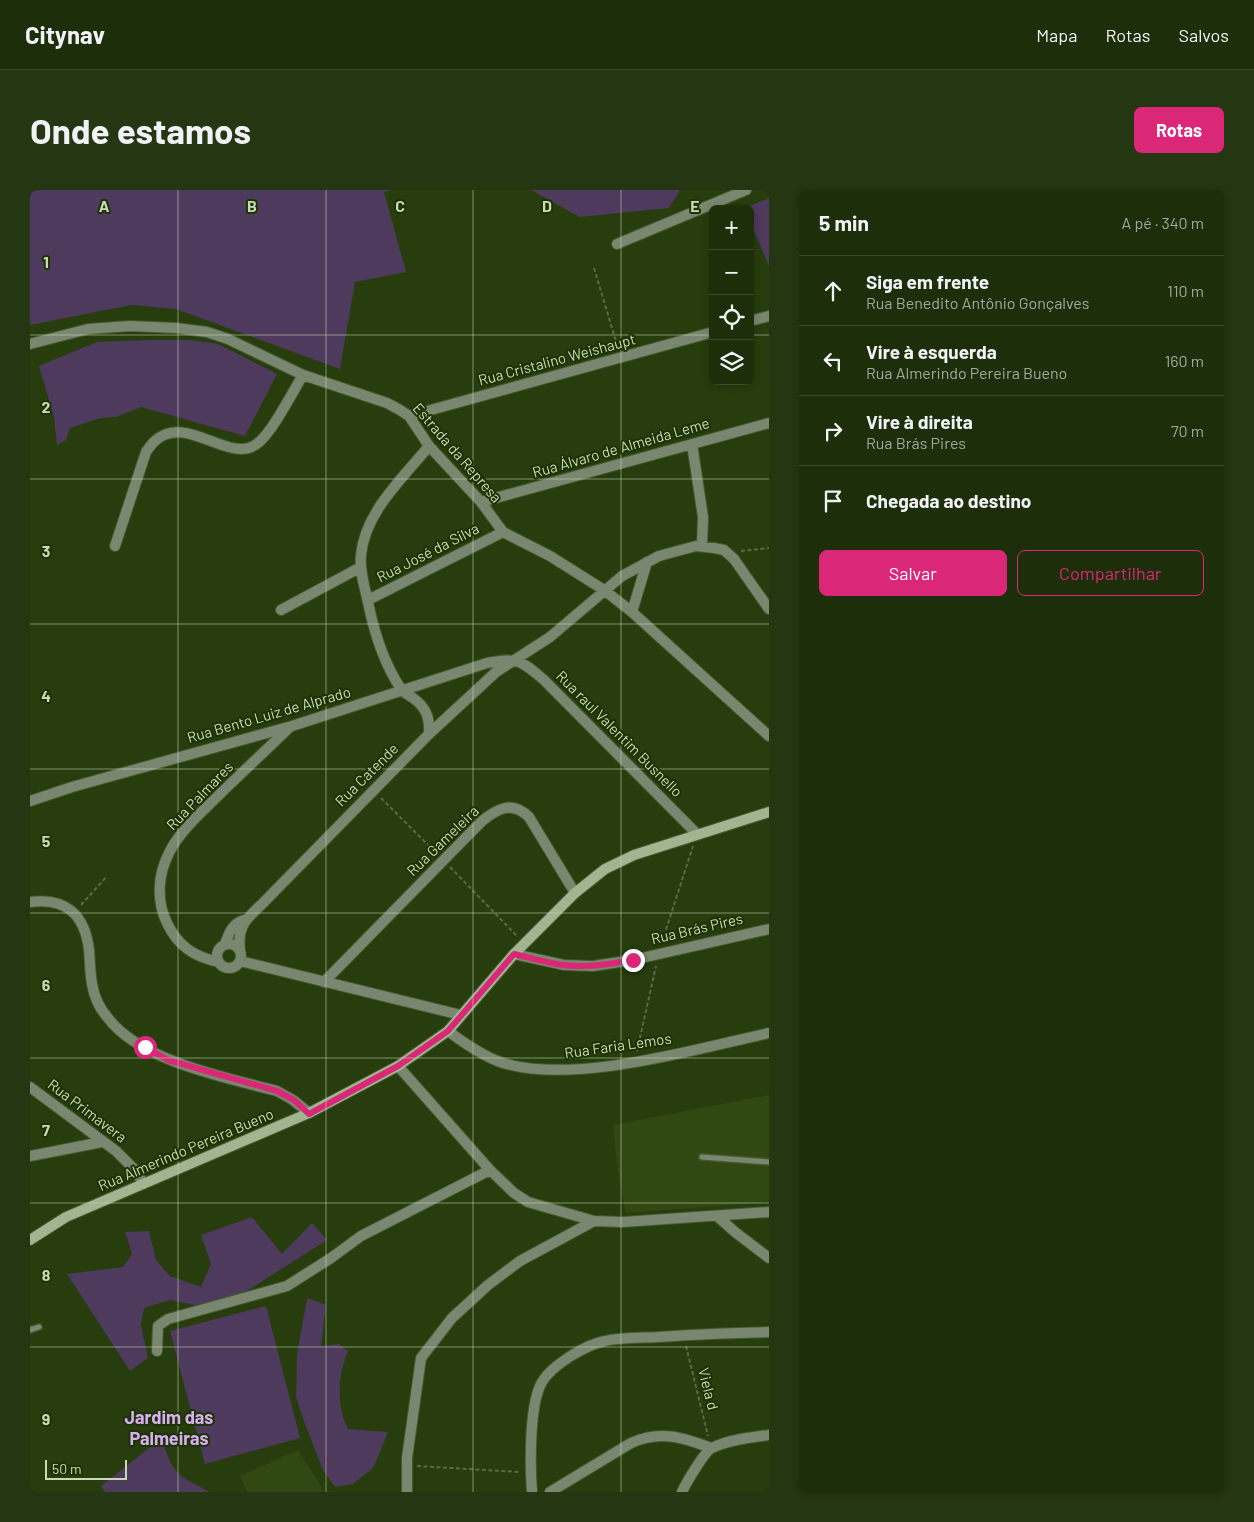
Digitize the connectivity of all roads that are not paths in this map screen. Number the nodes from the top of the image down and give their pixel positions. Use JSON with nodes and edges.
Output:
{"nodes":[{"id":1,"x":746,"y":190,"type":"edge"},
{"id":2,"x":617,"y":244,"type":"dead end"},
{"id":3,"x":769,"y":316,"type":"edge"},
{"id":4,"x":754,"y":320,"type":"edge"},
{"id":5,"x":709,"y":333,"type":"edge"},
{"id":6,"x":30,"y":344,"type":"edge"},
{"id":7,"x":303,"y":375,"type":"junction"},
{"id":8,"x":409,"y":416,"type":"junction"},
{"id":9,"x":769,"y":423,"type":"edge"},
{"id":10,"x":692,"y":444,"type":"junction"},
{"id":11,"x":429,"y":446,"type":"junction"},
{"id":12,"x":481,"y":502,"type":"junction"},
{"id":13,"x":503,"y":532,"type":"junction"},
{"id":14,"x":115,"y":546,"type":"dead end"},
{"id":15,"x":702,"y":546,"type":"junction"},
{"id":16,"x":647,"y":562,"type":"junction"},
{"id":17,"x":361,"y":567,"type":"junction"},
{"id":18,"x":604,"y":590,"type":"junction"},
{"id":19,"x":368,"y":600,"type":"junction"},
{"id":20,"x":769,"y":609,"type":"edge"},
{"id":21,"x":281,"y":610,"type":"dead end"},
{"id":22,"x":632,"y":612,"type":"junction"},
{"id":23,"x":516,"y":660,"type":"junction"},
{"id":24,"x":402,"y":691,"type":"junction"},
{"id":25,"x":292,"y":726,"type":"junction"},
{"id":26,"x":430,"y":734,"type":"junction"},
{"id":27,"x":769,"y":736,"type":"edge"},
{"id":28,"x":30,"y":801,"type":"edge"},
{"id":29,"x":769,"y":812,"type":"edge"},
{"id":30,"x":697,"y":834,"type":"junction"},
{"id":31,"x":574,"y":893,"type":"junction"},
{"id":32,"x":30,"y":902,"type":"edge"},
{"id":33,"x":245,"y":919,"type":"junction"},
{"id":34,"x":769,"y":929,"type":"edge"},
{"id":35,"x":224,"y":944,"type":"junction"},
{"id":36,"x":514,"y":954,"type":"junction"},
{"id":37,"x":240,"y":956,"type":"junction"},
{"id":38,"x":219,"y":962,"type":"junction"},
{"id":39,"x":324,"y":982,"type":"junction"},
{"id":40,"x":461,"y":1015,"type":"junction"},
{"id":41,"x":448,"y":1031,"type":"junction"},
{"id":42,"x":769,"y":1033,"type":"edge"},
{"id":43,"x":398,"y":1066,"type":"junction"},
{"id":44,"x":30,"y":1087,"type":"edge"},
{"id":45,"x":309,"y":1114,"type":"junction"},
{"id":46,"x":102,"y":1142,"type":"junction"},
{"id":47,"x":30,"y":1156,"type":"edge"},
{"id":48,"x":702,"y":1157,"type":"dead end"},
{"id":49,"x":769,"y":1162,"type":"edge"},
{"id":50,"x":490,"y":1170,"type":"junction"},
{"id":51,"x":143,"y":1184,"type":"junction"},
{"id":52,"x":769,"y":1212,"type":"edge"},
{"id":53,"x":717,"y":1216,"type":"junction"},
{"id":54,"x":594,"y":1221,"type":"junction"},
{"id":55,"x":30,"y":1240,"type":"edge"},
{"id":56,"x":769,"y":1258,"type":"edge"},
{"id":57,"x":40,"y":1327,"type":"dead end"},
{"id":58,"x":30,"y":1330,"type":"edge"},
{"id":59,"x":769,"y":1332,"type":"edge"},
{"id":60,"x":157,"y":1351,"type":"dead end"},
{"id":61,"x":769,"y":1435,"type":"edge"},
{"id":62,"x":711,"y":1448,"type":"junction"},
{"id":63,"x":407,"y":1492,"type":"edge"},
{"id":64,"x":532,"y":1492,"type":"edge"},
{"id":65,"x":550,"y":1492,"type":"edge"},
{"id":66,"x":682,"y":1492,"type":"edge"}],
"edges":[{"from":1,"to":2,"type":"street"},
{"from":3,"to":4,"type":"street"},
{"from":5,"to":8,"type":"street","name":"Rua Cristalino Weishaupt"},
{"from":6,"to":7,"type":"street","name":"Estrada da Represa"},
{"from":7,"to":8,"type":"street","name":"Estrada da Represa"},
{"from":7,"to":14,"type":"street"},
{"from":8,"to":11,"type":"street","name":"Estrada da Represa"},
{"from":9,"to":10,"type":"street","name":"Rua Álvaro de Almeida Leme"},
{"from":10,"to":12,"type":"street","name":"Rua Álvaro de Almeida Leme"},
{"from":10,"to":15,"type":"street"},
{"from":11,"to":12,"type":"street","name":"Estrada da Represa"},
{"from":11,"to":17,"type":"street"},
{"from":12,"to":13,"type":"street","name":"Estrada da Represa"},
{"from":13,"to":18,"type":"street","name":"Estrada da Represa"},
{"from":13,"to":19,"type":"street","name":"Rua José da Silva"},
{"from":15,"to":16,"type":"street","name":"Rua Catende"},
{"from":15,"to":20,"type":"street"},
{"from":16,"to":18,"type":"street","name":"Rua Catende"},
{"from":16,"to":22,"type":"street"},
{"from":17,"to":19,"type":"street"},
{"from":17,"to":21,"type":"street"},
{"from":18,"to":22,"type":"street","name":"Estrada da Represa"},
{"from":18,"to":23,"type":"street","name":"Rua Catende"},
{"from":19,"to":24,"type":"street"},
{"from":22,"to":27,"type":"street","name":"Estrada da Represa"},
{"from":23,"to":24,"type":"street","name":"Rua Bento Luiz de Alprado"},
{"from":23,"to":26,"type":"street","name":"Rua Catende"},
{"from":23,"to":30,"type":"street","name":"Rua raul Valentim Busnello"},
{"from":24,"to":25,"type":"street","name":"Rua Bento Luiz de Alprado"},
{"from":24,"to":26,"type":"street"},
{"from":25,"to":28,"type":"street","name":"Rua Bento Luiz de Alprado"},
{"from":25,"to":38,"type":"street","name":"Rua Palmares"},
{"from":26,"to":33,"type":"street","name":"Rua Catende"},
{"from":29,"to":30,"type":"main road","name":"Rua Almerindo Pereira Bueno"},
{"from":30,"to":31,"type":"main road","name":"Rua Almerindo Pereira Bueno"},
{"from":31,"to":36,"type":"main road","name":"Rua Almerindo Pereira Bueno"},
{"from":31,"to":39,"type":"street","name":"Rua Gameleira"},
{"from":32,"to":45,"type":"street"},
{"from":33,"to":35,"type":"street","name":"Rua Catende"},
{"from":33,"to":37,"type":"street"},
{"from":34,"to":36,"type":"street","name":"Rua Brás Pires"},
{"from":35,"to":37,"type":"street","name":"Rua Palmares"},
{"from":35,"to":38,"type":"street"},
{"from":36,"to":40,"type":"main road","name":"Rua Almerindo Pereira Bueno"},
{"from":37,"to":38,"type":"street","name":"Rua Palmares"},
{"from":37,"to":39,"type":"street","name":"Rua Palmares"},
{"from":39,"to":40,"type":"street","name":"Rua Palmares"},
{"from":40,"to":41,"type":"main road","name":"Rua Almerindo Pereira Bueno"},
{"from":41,"to":42,"type":"street","name":"Rua Faria Lemos"},
{"from":41,"to":43,"type":"main road","name":"Rua Almerindo Pereira Bueno"},
{"from":43,"to":45,"type":"main road","name":"Rua Almerindo Pereira Bueno"},
{"from":43,"to":50,"type":"street"},
{"from":44,"to":46,"type":"street","name":"Rua Primavera"},
{"from":45,"to":51,"type":"main road","name":"Rua Almerindo Pereira Bueno"},
{"from":46,"to":47,"type":"street"},
{"from":46,"to":51,"type":"street","name":"Rua Primavera"},
{"from":48,"to":49,"type":"lane"},
{"from":50,"to":54,"type":"street"},
{"from":50,"to":60,"type":"street"},
{"from":51,"to":55,"type":"main road","name":"Rua Almerindo Pereira Bueno"},
{"from":52,"to":53,"type":"street"},
{"from":53,"to":54,"type":"street"},
{"from":53,"to":56,"type":"street"},
{"from":54,"to":63,"type":"street"},
{"from":57,"to":58,"type":"lane"},
{"from":59,"to":64,"type":"street"},
{"from":61,"to":62,"type":"street"},
{"from":62,"to":65,"type":"street"},
{"from":62,"to":66,"type":"street"}]}
